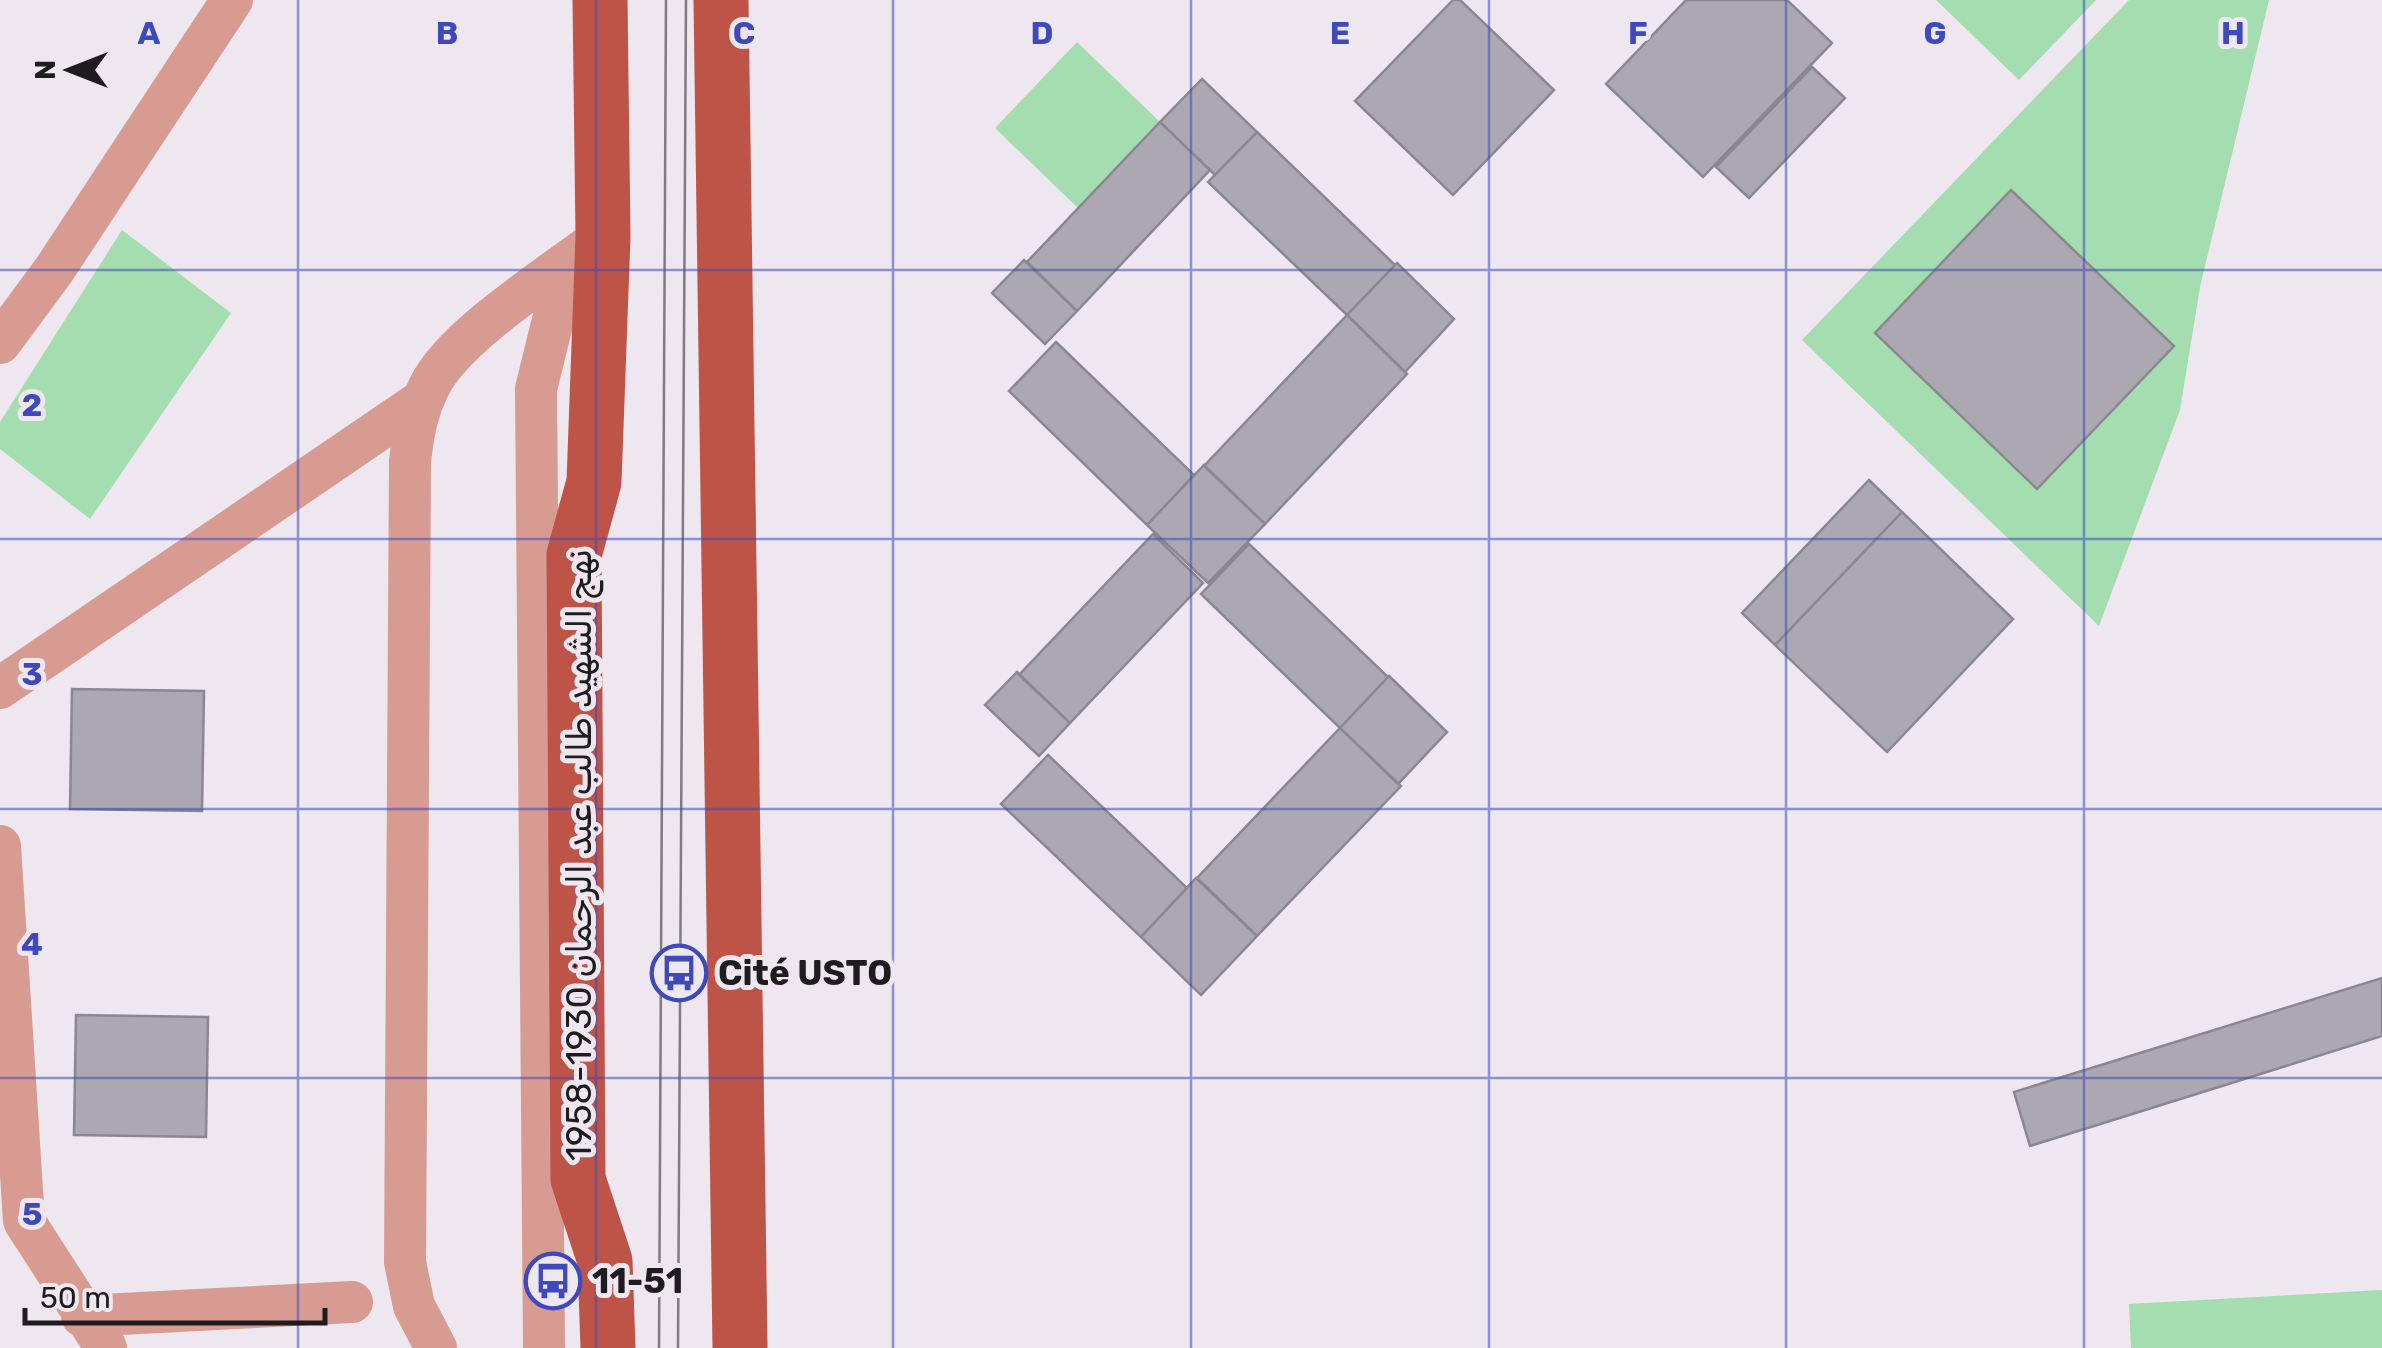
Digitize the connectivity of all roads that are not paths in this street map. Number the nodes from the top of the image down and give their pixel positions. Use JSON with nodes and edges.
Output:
{"nodes":[{"id":1,"x":232,"y":0,"type":"edge"},
{"id":2,"x":600,"y":0,"type":"edge"},
{"id":3,"x":720,"y":0,"type":"edge"},
{"id":4,"x":585,"y":250,"type":"junction"},
{"id":5,"x":0,"y":343,"type":"edge"},
{"id":6,"x":424,"y":399,"type":"junction"},
{"id":7,"x":0,"y":688,"type":"edge"},
{"id":8,"x":0,"y":846,"type":"edge"},
{"id":9,"x":352,"y":1302,"type":"dead end"},
{"id":10,"x":94,"y":1332,"type":"edge"},
{"id":11,"x":436,"y":1348,"type":"edge"},
{"id":12,"x":544,"y":1348,"type":"edge"},
{"id":13,"x":608,"y":1348,"type":"edge"},
{"id":14,"x":740,"y":1348,"type":"edge"}],
"edges":[{"from":1,"to":5,"type":"street"},
{"from":2,"to":4,"type":"main road","name":"نهج الشهيد طالب عبد الرحمان 1930-1958"},
{"from":3,"to":14,"type":"main road"},
{"from":4,"to":6,"type":"street"},
{"from":4,"to":12,"type":"street"},
{"from":4,"to":13,"type":"main road","name":"نهج الشهيد طالب عبد الرحمان 1930-1958"},
{"from":6,"to":7,"type":"street"},
{"from":6,"to":11,"type":"street"},
{"from":8,"to":10,"type":"street"},
{"from":9,"to":10,"type":"street"}]}
